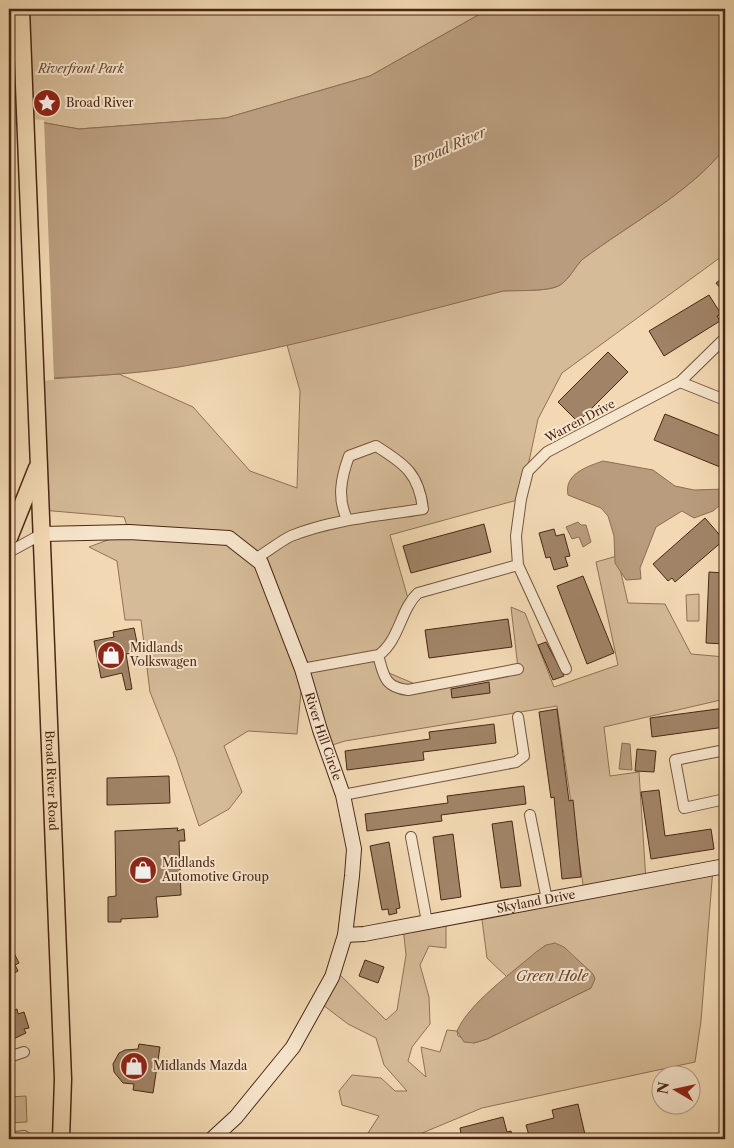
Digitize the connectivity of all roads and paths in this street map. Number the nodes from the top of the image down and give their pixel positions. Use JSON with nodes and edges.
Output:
{"nodes":[{"id":1,"x":21,"y":9,"type":"edge"},
{"id":2,"x":725,"y":338,"type":"edge"},
{"id":3,"x":680,"y":382,"type":"junction"},
{"id":4,"x":725,"y":400,"type":"edge"},
{"id":5,"x":40,"y":461,"type":"junction"},
{"id":6,"x":347,"y":520,"type":"junction"},
{"id":7,"x":42,"y":534,"type":"junction"},
{"id":8,"x":9,"y":538,"type":"edge"},
{"id":9,"x":9,"y":552,"type":"edge"},
{"id":10,"x":255,"y":559,"type":"junction"},
{"id":11,"x":518,"y":566,"type":"junction"},
{"id":12,"x":378,"y":655,"type":"junction"},
{"id":13,"x":518,"y":668,"type":"dead end"},
{"id":14,"x":302,"y":669,"type":"junction"},
{"id":15,"x":566,"y":670,"type":"dead end"},
{"id":16,"x":518,"y":717,"type":"dead end"},
{"id":17,"x":725,"y":750,"type":"edge"},
{"id":18,"x":343,"y":795,"type":"junction"},
{"id":19,"x":725,"y":799,"type":"edge"},
{"id":20,"x":530,"y":815,"type":"dead end"},
{"id":21,"x":411,"y":837,"type":"dead end"},
{"id":22,"x":725,"y":866,"type":"edge"},
{"id":23,"x":547,"y":900,"type":"junction"},
{"id":24,"x":427,"y":922,"type":"junction"},
{"id":25,"x":345,"y":935,"type":"junction"},
{"id":26,"x":24,"y":1052,"type":"dead end"},
{"id":27,"x":9,"y":1057,"type":"edge"},
{"id":28,"x":24,"y":1136,"type":"dead end"},
{"id":29,"x":9,"y":1138,"type":"edge"},
{"id":30,"x":61,"y":1139,"type":"edge"},
{"id":31,"x":212,"y":1139,"type":"edge"}],
"edges":[{"from":1,"to":5,"type":"main road","name":"Broad River Road"},
{"from":2,"to":3,"type":"street","name":"Warren Drive"},
{"from":3,"to":4,"type":"street"},
{"from":3,"to":11,"type":"street","name":"Warren Drive"},
{"from":5,"to":7,"type":"main road","name":"Broad River Road"},
{"from":5,"to":8,"type":"main road"},
{"from":6,"to":6,"type":"street"},
{"from":6,"to":10,"type":"street"},
{"from":7,"to":9,"type":"street","name":"River Hill Circle"},
{"from":7,"to":10,"type":"street","name":"River Hill Circle"},
{"from":7,"to":30,"type":"main road","name":"Broad River Road"},
{"from":10,"to":14,"type":"street","name":"River Hill Circle"},
{"from":11,"to":12,"type":"street"},
{"from":11,"to":15,"type":"street","name":"Warren Drive"},
{"from":12,"to":13,"type":"street"},
{"from":12,"to":14,"type":"street"},
{"from":14,"to":18,"type":"street","name":"River Hill Circle"},
{"from":16,"to":18,"type":"street"},
{"from":17,"to":19,"type":"street"},
{"from":18,"to":25,"type":"street","name":"River Hill Circle"},
{"from":20,"to":23,"type":"street"},
{"from":21,"to":24,"type":"street"},
{"from":22,"to":23,"type":"street","name":"Skyland Drive"},
{"from":23,"to":24,"type":"street","name":"Skyland Drive"},
{"from":24,"to":25,"type":"street","name":"Skyland Drive"},
{"from":25,"to":31,"type":"street","name":"River Hill Circle"},
{"from":26,"to":27,"type":"street"},
{"from":28,"to":29,"type":"street"}]}
